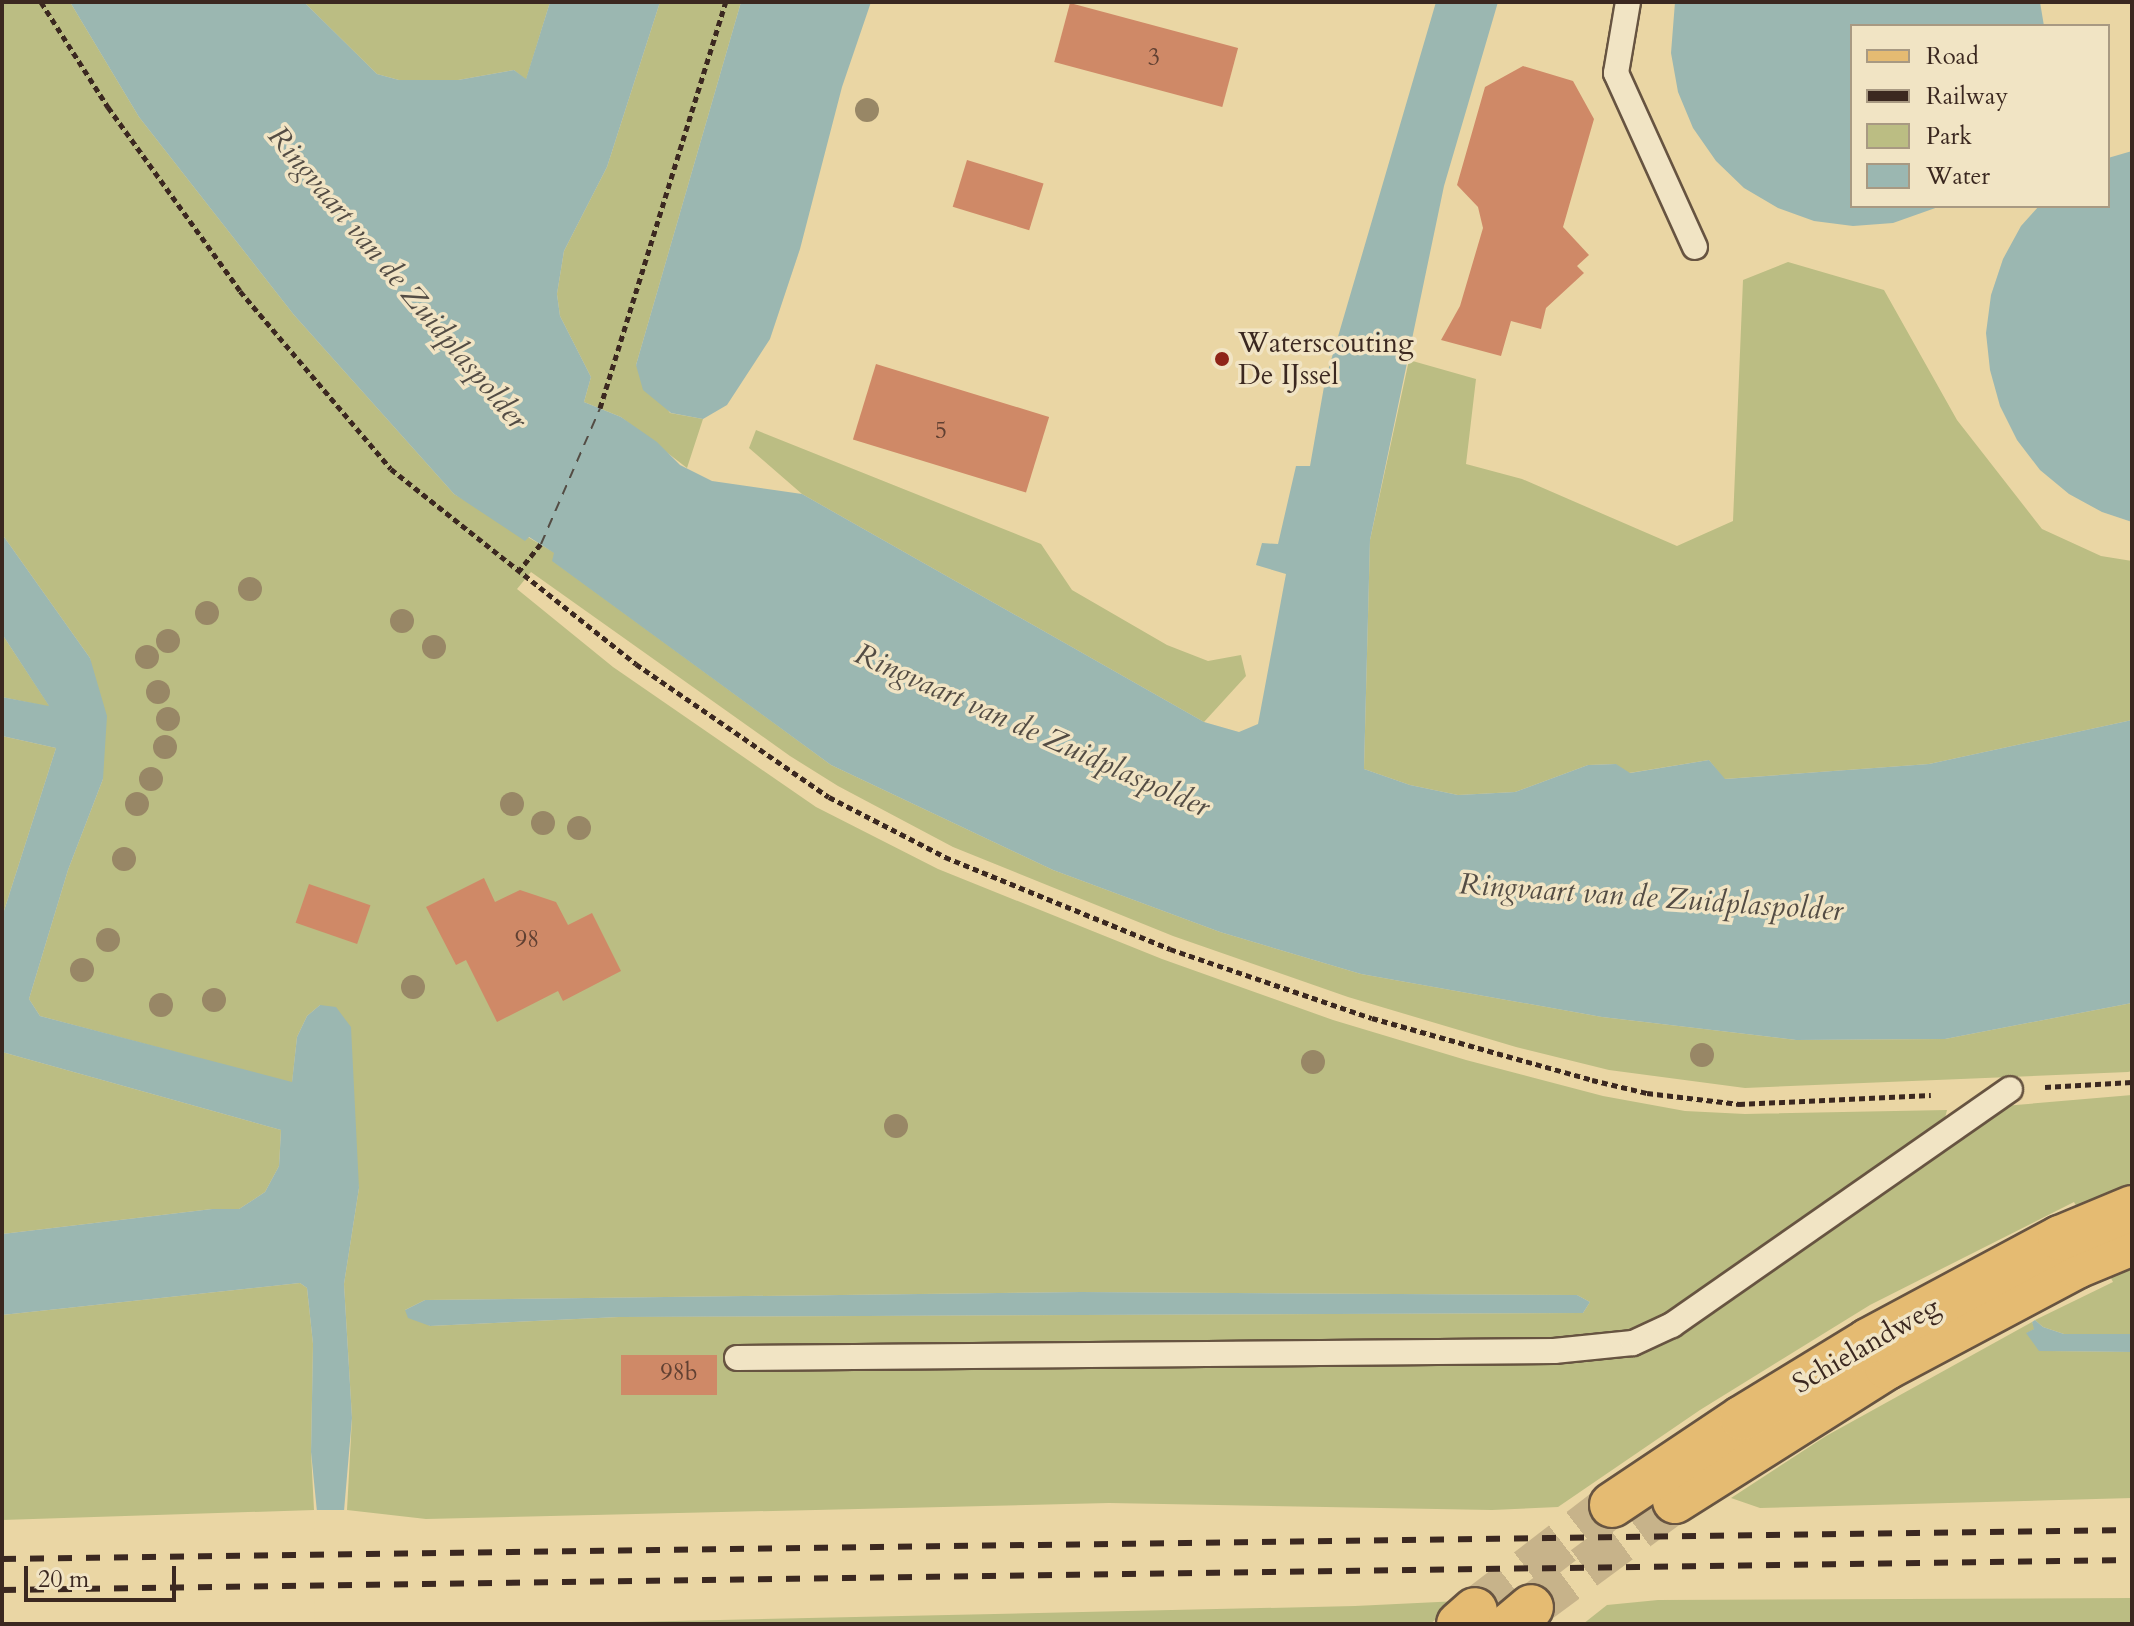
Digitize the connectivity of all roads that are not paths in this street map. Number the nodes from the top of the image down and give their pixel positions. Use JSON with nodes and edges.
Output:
{"nodes":[{"id":1,"x":1628,"y":2,"type":"edge"},
{"id":2,"x":1695,"y":247,"type":"dead end"},
{"id":3,"x":2010,"y":1089,"type":"road end"},
{"id":4,"x":2132,"y":1208,"type":"edge"},
{"id":5,"x":2132,"y":1243,"type":"edge"},
{"id":6,"x":737,"y":1358,"type":"dead end"},
{"id":7,"x":1675,"y":1501,"type":"tunnel mouth"},
{"id":8,"x":1612,"y":1505,"type":"tunnel mouth"}],
"edges":[{"from":1,"to":2,"type":"lane"},
{"from":3,"to":6,"type":"lane"},
{"from":4,"to":8,"type":"main road","name":"Schielandweg"},
{"from":5,"to":7,"type":"main road","name":"Schielandweg"}]}
